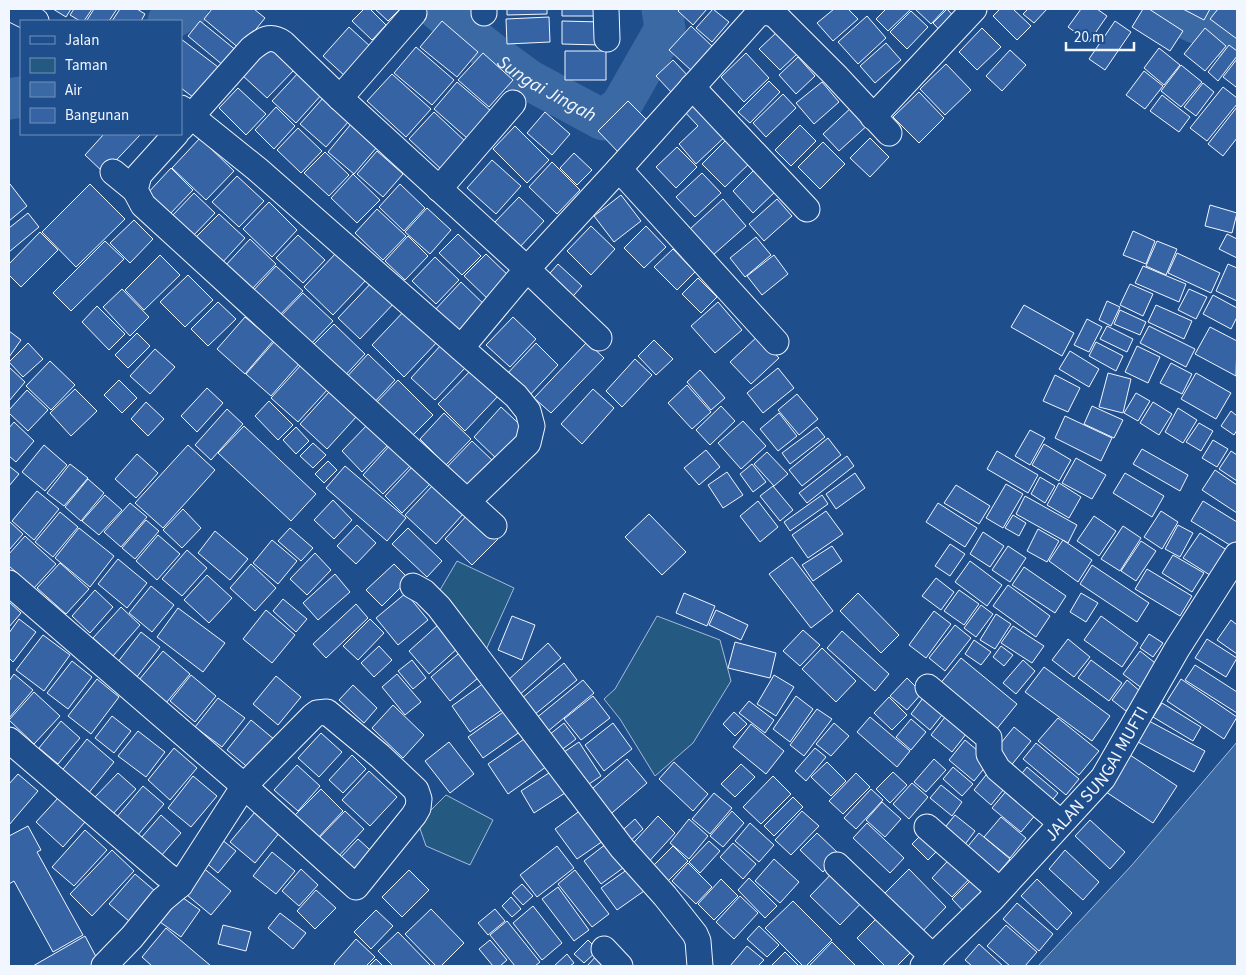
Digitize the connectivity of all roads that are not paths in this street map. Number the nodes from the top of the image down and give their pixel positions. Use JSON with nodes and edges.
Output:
{"nodes":[{"id":1,"x":606,"y":9,"type":"edge"},
{"id":2,"x":974,"y":9,"type":"edge"},
{"id":3,"x":11,"y":10,"type":"edge"},
{"id":4,"x":414,"y":13,"type":"dead end"},
{"id":5,"x":34,"y":20,"type":"edge"},
{"id":6,"x":607,"y":39,"type":"dead end"},
{"id":7,"x":692,"y":87,"type":"junction"},
{"id":8,"x":340,"y":98,"type":"junction"},
{"id":9,"x":513,"y":103,"type":"dead end"},
{"id":10,"x":185,"y":117,"type":"edge"},
{"id":11,"x":175,"y":135,"type":"edge"},
{"id":12,"x":619,"y":169,"type":"junction"},
{"id":13,"x":113,"y":172,"type":"dead end"},
{"id":14,"x":439,"y":189,"type":"junction"},
{"id":15,"x":135,"y":190,"type":"junction"},
{"id":16,"x":807,"y":210,"type":"dead end"},
{"id":17,"x":526,"y":269,"type":"junction"},
{"id":18,"x":599,"y":338,"type":"dead end"},
{"id":19,"x":776,"y":342,"type":"dead end"},
{"id":20,"x":461,"y":348,"type":"junction"},
{"id":21,"x":468,"y":501,"type":"junction"},
{"id":22,"x":494,"y":526,"type":"dead end"},
{"id":23,"x":1237,"y":555,"type":"edge"},
{"id":24,"x":9,"y":583,"type":"edge"},
{"id":25,"x":413,"y":586,"type":"dead end"},
{"id":26,"x":928,"y":687,"type":"dead end"},
{"id":27,"x":9,"y":740,"type":"edge"},
{"id":28,"x":244,"y":786,"type":"junction"},
{"id":29,"x":1061,"y":823,"type":"junction"},
{"id":30,"x":927,"y":827,"type":"dead end"},
{"id":31,"x":837,"y":866,"type":"dead end"},
{"id":32,"x":180,"y":885,"type":"junction"},
{"id":33,"x":999,"y":890,"type":"junction"},
{"id":34,"x":928,"y":961,"type":"edge"},
{"id":35,"x":104,"y":966,"type":"edge"},
{"id":36,"x":700,"y":966,"type":"edge"}],
"edges":[{"from":1,"to":6,"type":"street"},
{"from":2,"to":7,"type":"street"},
{"from":3,"to":5,"type":"street"},
{"from":4,"to":8,"type":"street"},
{"from":7,"to":12,"type":"street"},
{"from":7,"to":16,"type":"street"},
{"from":8,"to":10,"type":"street"},
{"from":8,"to":14,"type":"street"},
{"from":9,"to":14,"type":"street"},
{"from":10,"to":20,"type":"street"},
{"from":11,"to":15,"type":"street"},
{"from":12,"to":17,"type":"street"},
{"from":12,"to":19,"type":"street"},
{"from":13,"to":15,"type":"street"},
{"from":14,"to":17,"type":"street"},
{"from":15,"to":21,"type":"street"},
{"from":17,"to":18,"type":"street"},
{"from":17,"to":20,"type":"street"},
{"from":20,"to":21,"type":"street"},
{"from":21,"to":22,"type":"street"},
{"from":23,"to":29,"type":"street","name":"JALAN SUNGAI MUFTI"},
{"from":24,"to":28,"type":"street"},
{"from":25,"to":36,"type":"street"},
{"from":26,"to":29,"type":"street"},
{"from":27,"to":32,"type":"street"},
{"from":28,"to":28,"type":"street"},
{"from":28,"to":32,"type":"street"},
{"from":29,"to":33,"type":"street","name":"JALAN SUNGAI MUFTI"},
{"from":30,"to":33,"type":"street"},
{"from":31,"to":34,"type":"street"},
{"from":32,"to":35,"type":"street"},
{"from":33,"to":34,"type":"street","name":"JALAN SUNGAI MUFTI"}]}
